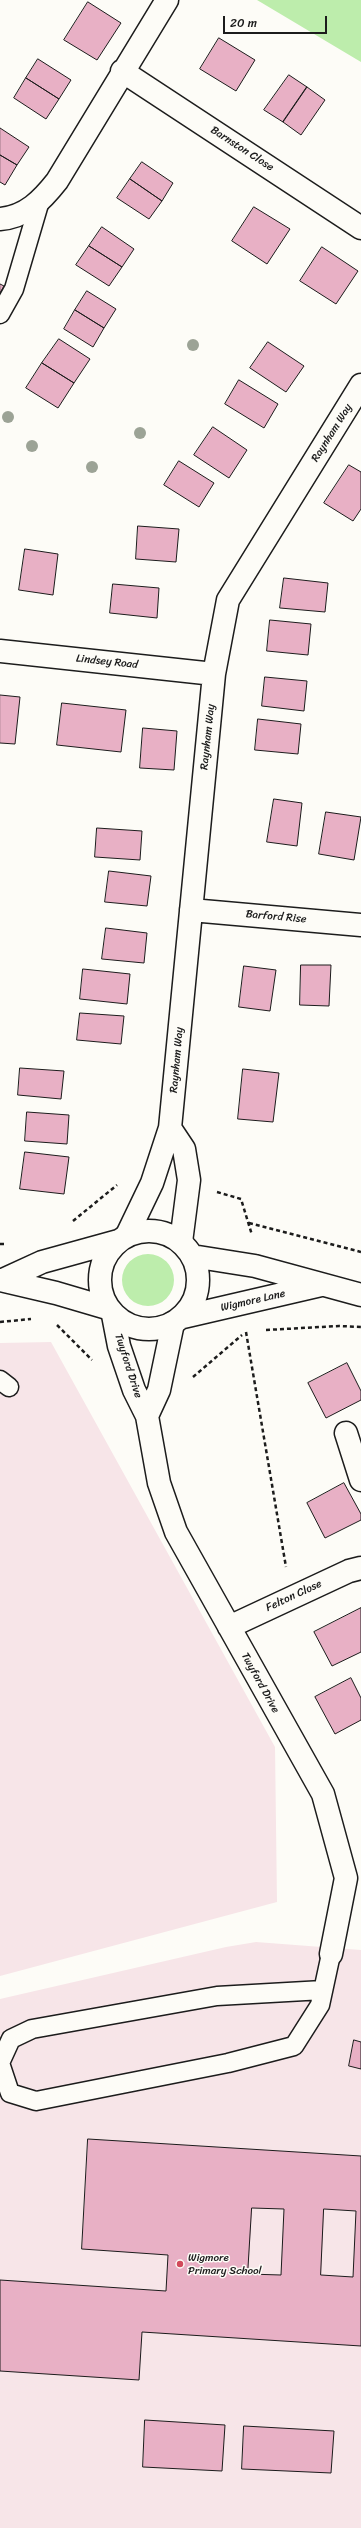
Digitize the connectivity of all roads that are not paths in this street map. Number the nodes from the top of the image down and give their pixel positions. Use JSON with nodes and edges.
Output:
{"nodes":[{"id":1,"x":167,"y":0,"type":"edge"},
{"id":2,"x":122,"y":71,"type":"junction"},
{"id":3,"x":38,"y":204,"type":"junction"},
{"id":4,"x":0,"y":219,"type":"edge"},
{"id":5,"x":361,"y":228,"type":"edge"},
{"id":6,"x":0,"y":314,"type":"edge"},
{"id":7,"x":359,"y":395,"type":"edge"},
{"id":8,"x":0,"y":651,"type":"edge"},
{"id":9,"x":214,"y":674,"type":"junction"},
{"id":10,"x":191,"y":910,"type":"junction"},
{"id":11,"x":361,"y":925,"type":"edge"},
{"id":12,"x":170,"y":1128,"type":"junction"},
{"id":13,"x":122,"y":1238,"type":"junction"},
{"id":14,"x":187,"y":1249,"type":"junction"},
{"id":15,"x":1,"y":1280,"type":"edge"},
{"id":16,"x":322,"y":1285,"type":"junction"},
{"id":17,"x":361,"y":1294,"type":"edge"},
{"id":18,"x":110,"y":1311,"type":"junction"},
{"id":19,"x":178,"y":1320,"type":"junction"},
{"id":20,"x":147,"y":1416,"type":"junction"},
{"id":21,"x":346,"y":1434,"type":"dead end"},
{"id":22,"x":361,"y":1480,"type":"edge"},
{"id":23,"x":361,"y":1568,"type":"edge"},
{"id":24,"x":229,"y":1627,"type":"junction"},
{"id":25,"x":354,"y":1878,"type":"edge"},
{"id":26,"x":331,"y":1954,"type":"joint"},
{"id":27,"x":323,"y":1990,"type":"junction"}],
"edges":[{"from":1,"to":2,"type":"street"},
{"from":2,"to":3,"type":"street"},
{"from":2,"to":5,"type":"street","name":"Barnston Close"},
{"from":3,"to":4,"type":"street"},
{"from":3,"to":6,"type":"lane"},
{"from":7,"to":9,"type":"street","name":"Raynham Way"},
{"from":8,"to":9,"type":"street","name":"Lindsey Road"},
{"from":9,"to":10,"type":"street","name":"Raynham Way"},
{"from":10,"to":11,"type":"street","name":"Barford Rise"},
{"from":10,"to":12,"type":"street","name":"Raynham Way"},
{"from":12,"to":13,"type":"street","name":"Raynham Way"},
{"from":12,"to":14,"type":"street"},
{"from":13,"to":14,"type":"street","name":"Wigmore Lane"},
{"from":13,"to":15,"type":"street","name":"Wigmore Lane"},
{"from":13,"to":18,"type":"street"},
{"from":14,"to":16,"type":"street","name":"Wigmore Lane"},
{"from":14,"to":19,"type":"street"},
{"from":15,"to":18,"type":"street","name":"Wigmore Lane"},
{"from":16,"to":17,"type":"street","name":"Wigmore Lane"},
{"from":16,"to":19,"type":"street","name":"Wigmore Lane"},
{"from":18,"to":19,"type":"street","name":"Wigmore Lane"},
{"from":18,"to":20,"type":"street","name":"Twyford Drive"},
{"from":19,"to":20,"type":"street","name":"Twyford Drive"},
{"from":20,"to":24,"type":"street","name":"Twyford Drive"},
{"from":21,"to":22,"type":"street"},
{"from":23,"to":24,"type":"street","name":"Felton Close"},
{"from":24,"to":25,"type":"street","name":"Twyford Drive"},
{"from":25,"to":26,"type":"street","name":"Twyford Drive"},
{"from":26,"to":27,"type":"lane"},
{"from":27,"to":27,"type":"lane"}]}
